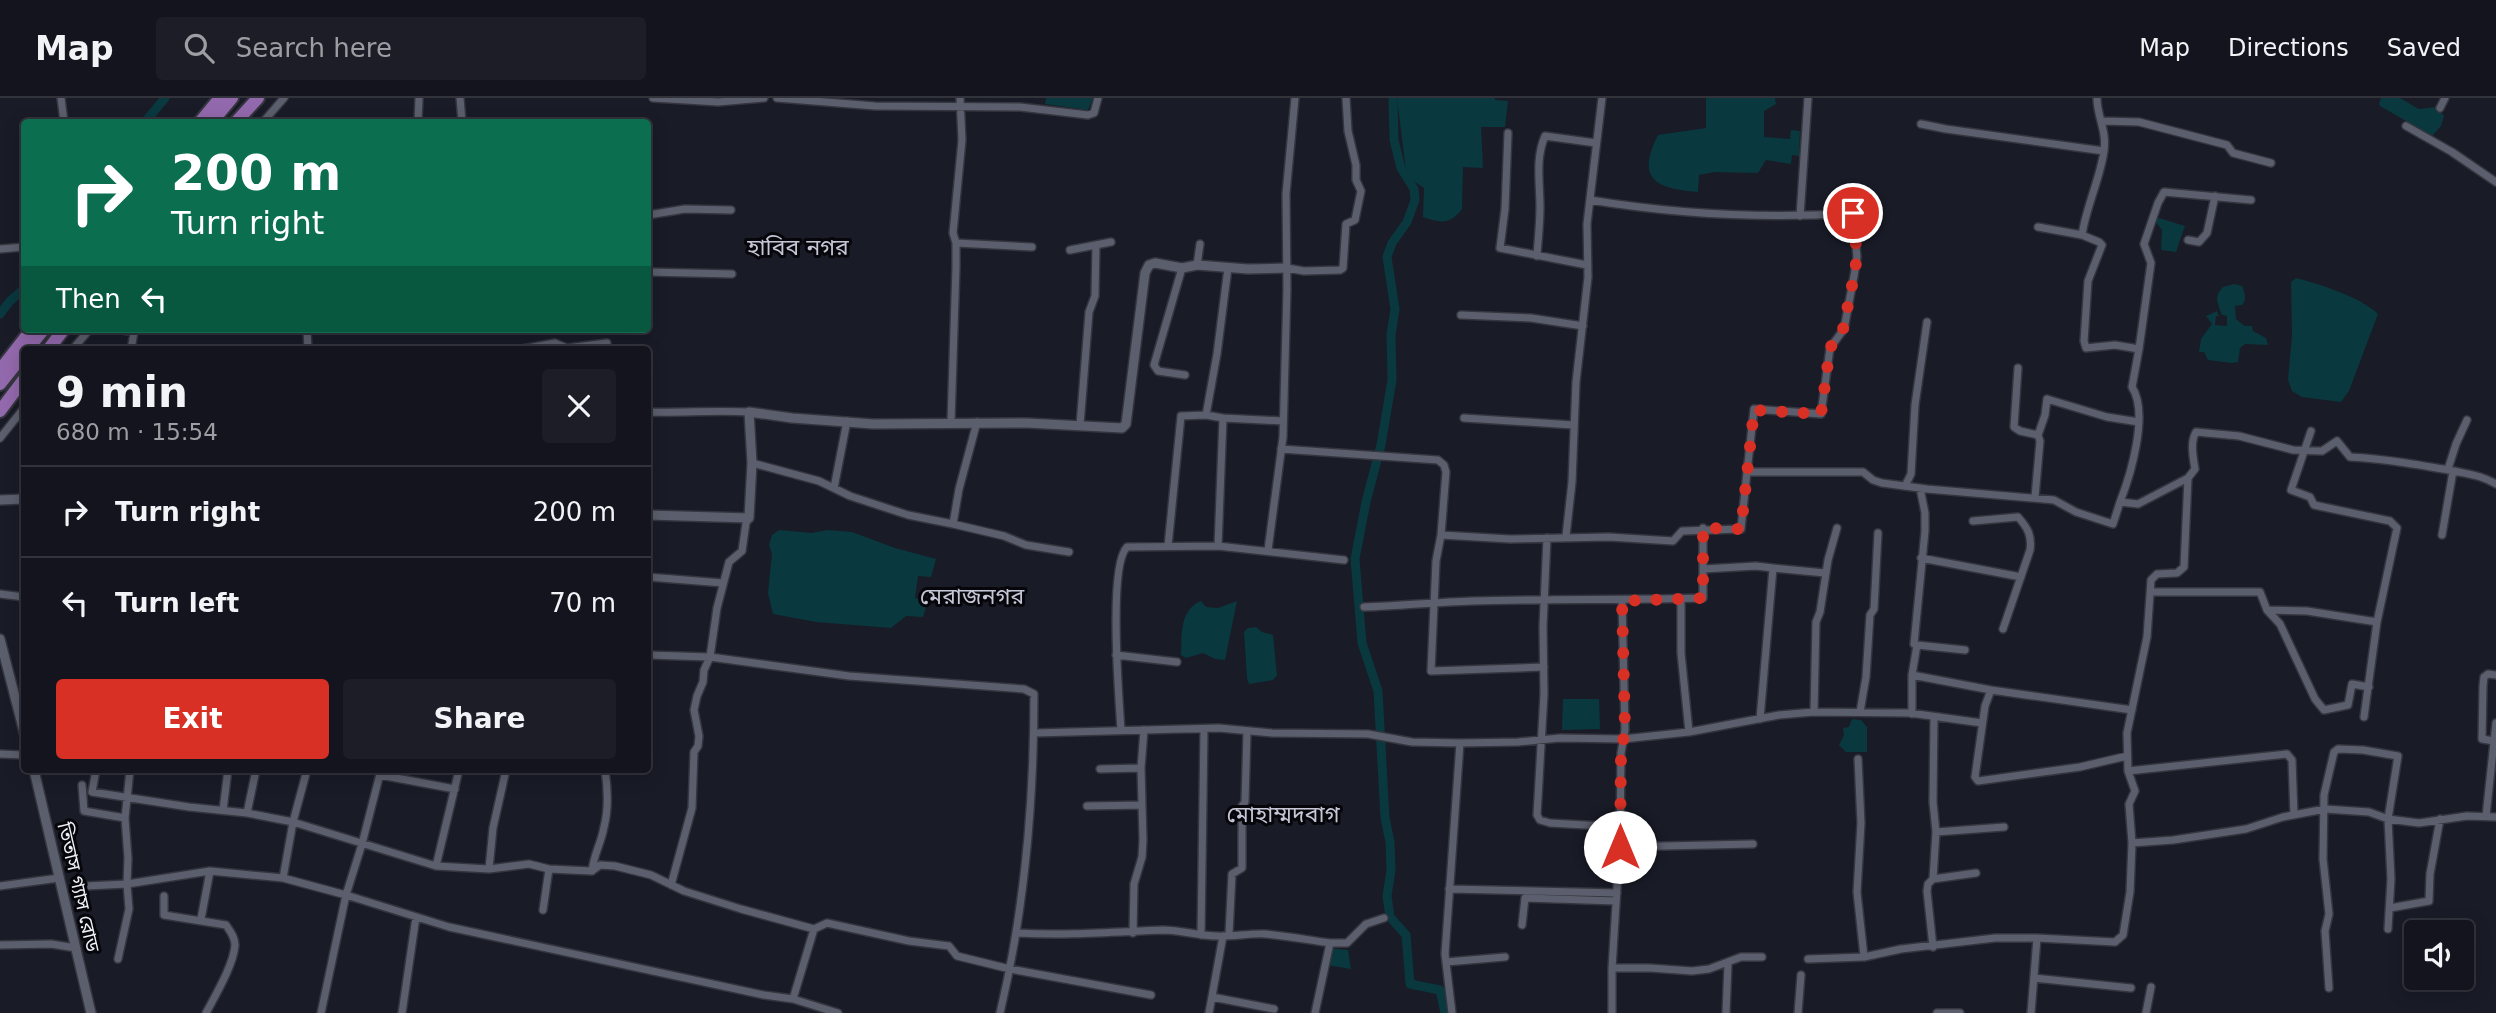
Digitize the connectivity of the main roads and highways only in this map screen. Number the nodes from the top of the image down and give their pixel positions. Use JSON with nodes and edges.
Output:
{"nodes":[{"id":1,"x":220,"y":98,"type":"edge"},
{"id":2,"x":232,"y":98,"type":"edge"},
{"id":3,"x":258,"y":98,"type":"edge"},
{"id":4,"x":202,"y":119,"type":"edge"},
{"id":5,"x":214,"y":119,"type":"edge"},
{"id":6,"x":239,"y":119,"type":"edge"},
{"id":7,"x":29,"y":333,"type":"edge"},
{"id":8,"x":21,"y":358,"type":"edge"},
{"id":9,"x":0,"y":370,"type":"edge"},
{"id":10,"x":0,"y":384,"type":"edge"},
{"id":11,"x":21,"y":384,"type":"edge"},
{"id":12,"x":0,"y":411,"type":"edge"}],
"edges":[{"from":1,"to":4,"type":"highway"},
{"from":2,"to":5,"type":"highway"},
{"from":3,"to":6,"type":"highway"},
{"from":7,"to":9,"type":"highway"},
{"from":8,"to":10,"type":"highway"},
{"from":11,"to":12,"type":"highway"}]}
